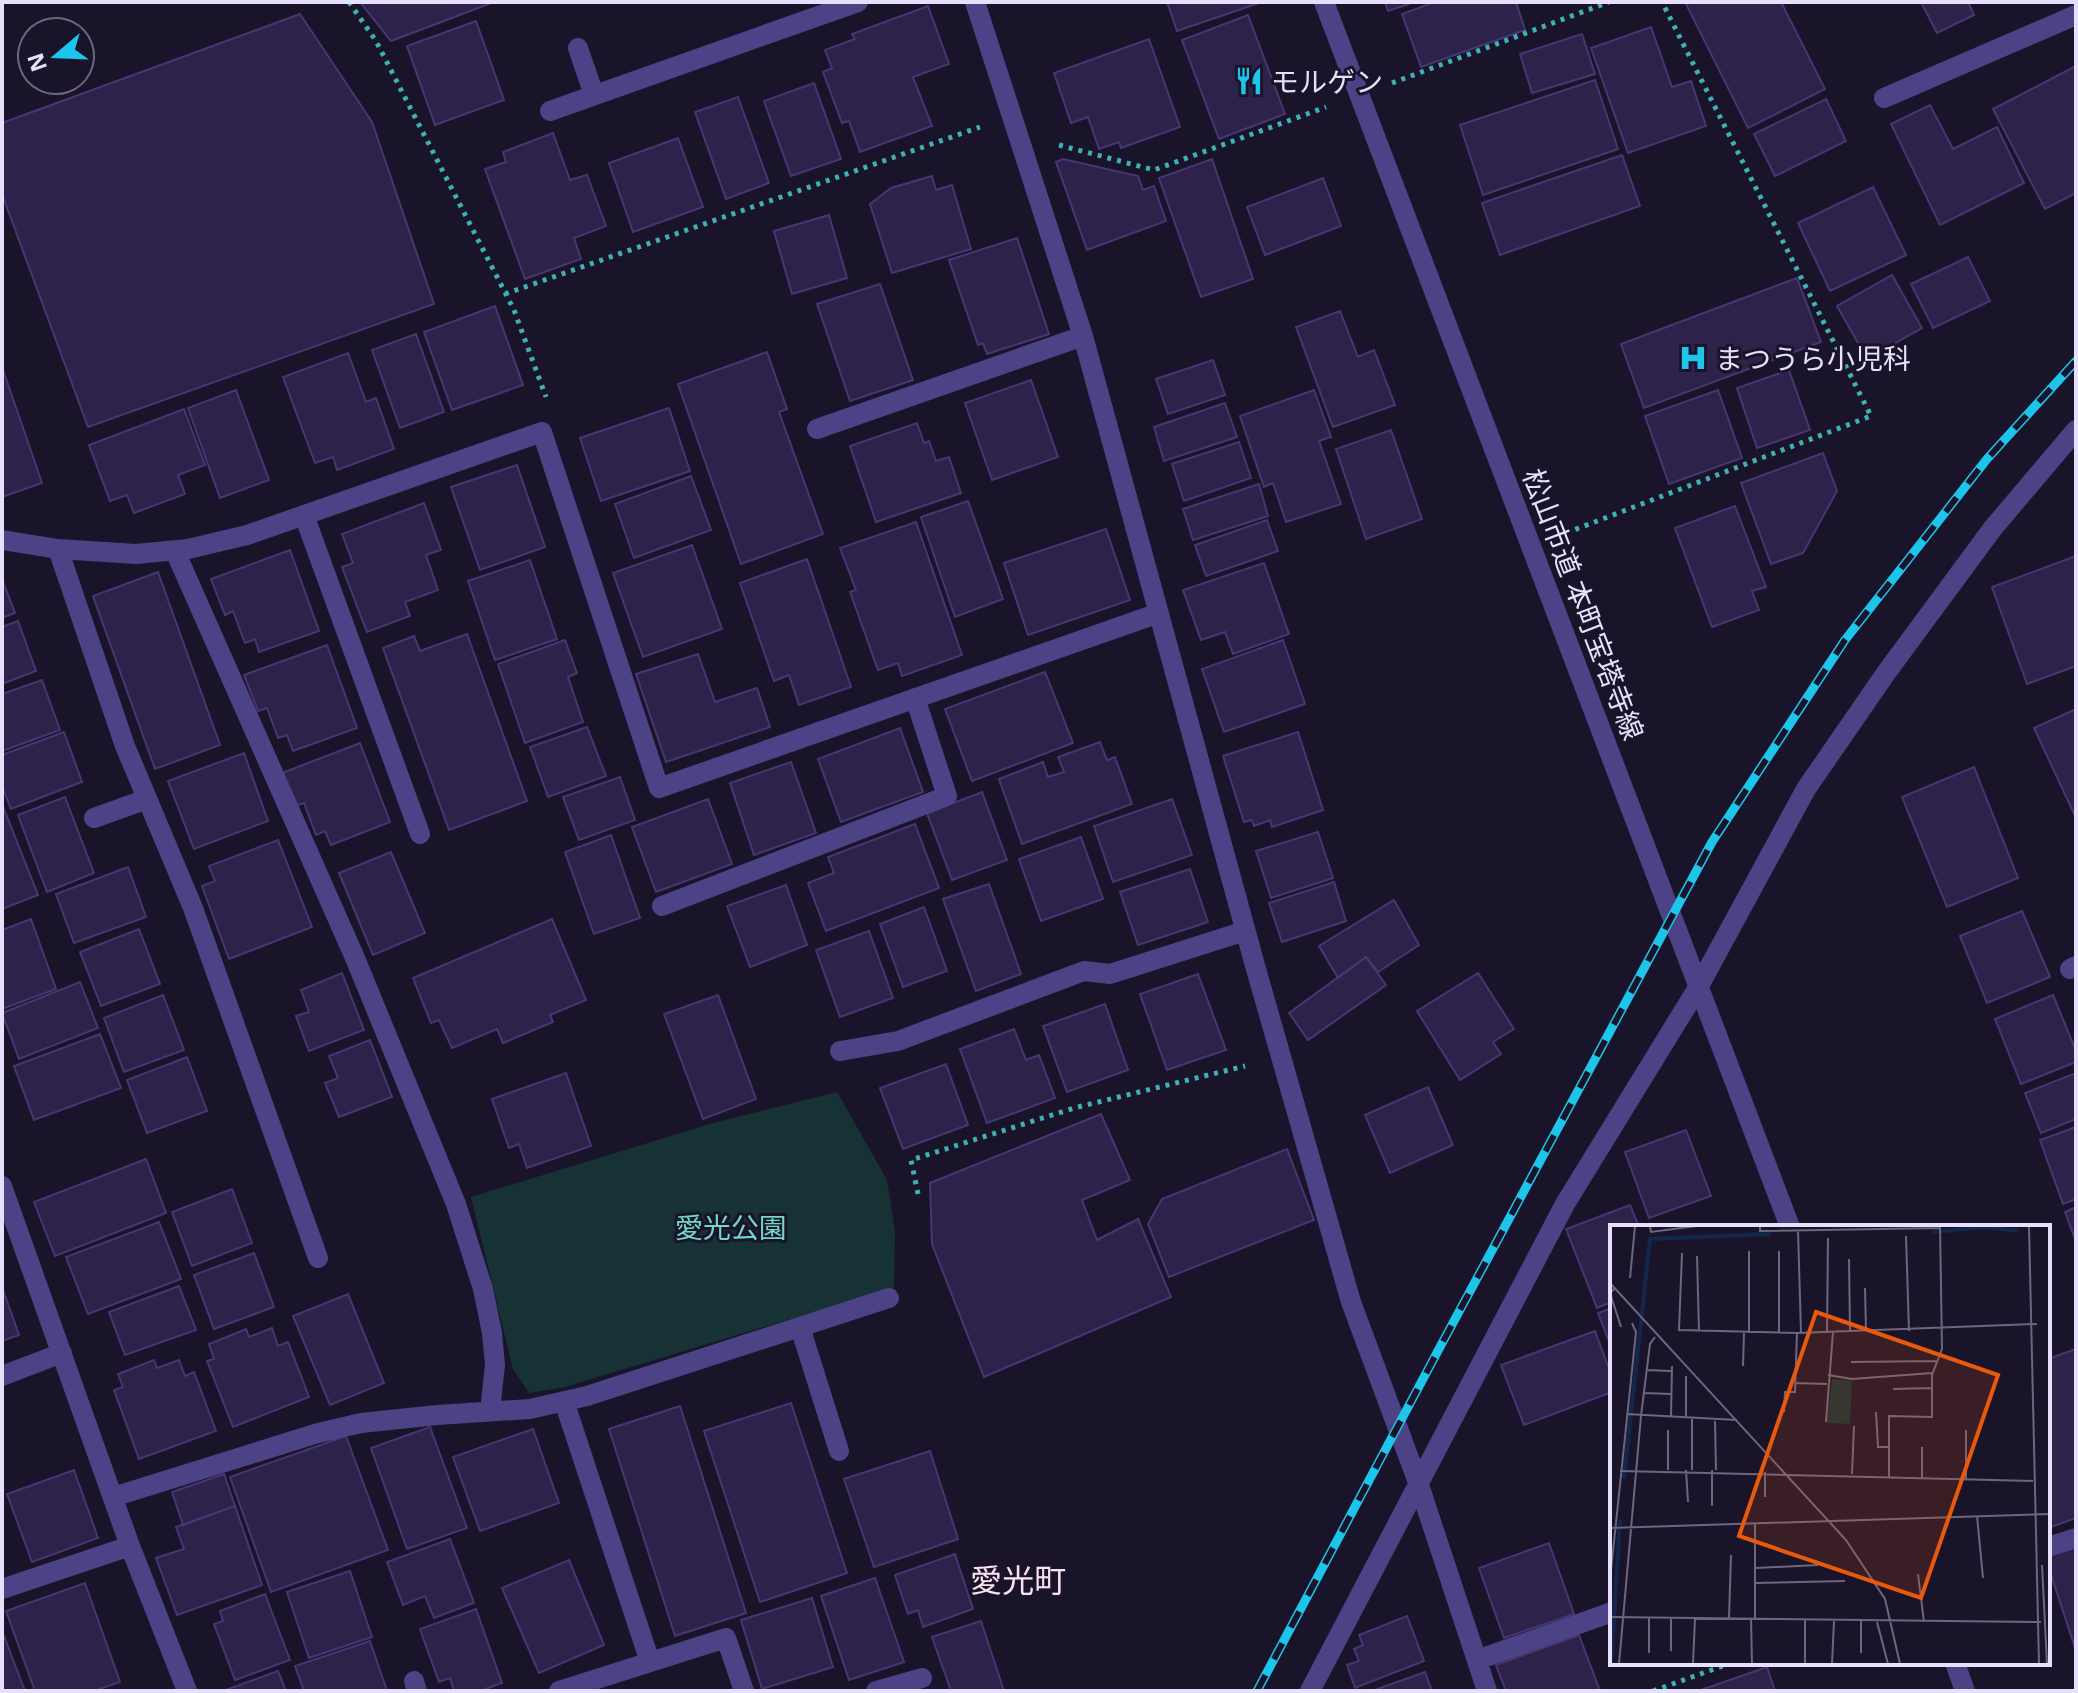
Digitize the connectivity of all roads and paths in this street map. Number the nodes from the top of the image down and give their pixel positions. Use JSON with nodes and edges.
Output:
{"nodes":[{"id":1,"x":349,"y":2,"type":"edge"},
{"id":2,"x":858,"y":2,"type":"edge"},
{"id":3,"x":975,"y":2,"type":"edge"},
{"id":4,"x":1324,"y":2,"type":"edge"},
{"id":5,"x":1662,"y":2,"type":"edge"},
{"id":6,"x":2076,"y":15,"type":"edge"},
{"id":7,"x":578,"y":48,"type":"dead end"},
{"id":8,"x":594,"y":95,"type":"junction"},
{"id":9,"x":1884,"y":98,"type":"dead end"},
{"id":10,"x":550,"y":111,"type":"dead end"},
{"id":11,"x":1083,"y":336,"type":"junction"},
{"id":12,"x":817,"y":429,"type":"dead end"},
{"id":13,"x":2076,"y":430,"type":"edge"},
{"id":14,"x":542,"y":432,"type":"junction"},
{"id":15,"x":304,"y":515,"type":"junction"},
{"id":16,"x":2,"y":540,"type":"edge"},
{"id":17,"x":1532,"y":547,"type":"junction"},
{"id":18,"x":58,"y":549,"type":"junction"},
{"id":19,"x":175,"y":551,"type":"junction"},
{"id":20,"x":1159,"y":613,"type":"junction"},
{"id":21,"x":915,"y":698,"type":"junction"},
{"id":22,"x":147,"y":799,"type":"junction"},
{"id":23,"x":94,"y":818,"type":"dead end"},
{"id":24,"x":420,"y":834,"type":"dead end"},
{"id":25,"x":662,"y":906,"type":"dead end"},
{"id":26,"x":1245,"y":931,"type":"junction"},
{"id":27,"x":1699,"y":986,"type":"junction"},
{"id":28,"x":840,"y":1051,"type":"dead end"},
{"id":29,"x":1281,"y":1057,"type":"junction"},
{"id":30,"x":2,"y":1186,"type":"edge"},
{"id":31,"x":918,"y":1194,"type":"dead end"},
{"id":32,"x":8,"y":1224,"type":"edge"},
{"id":33,"x":1789,"y":1225,"type":"edge"},
{"id":34,"x":318,"y":1258,"type":"dead end"},
{"id":35,"x":889,"y":1298,"type":"dead end"},
{"id":36,"x":800,"y":1327,"type":"junction"},
{"id":37,"x":62,"y":1353,"type":"junction"},
{"id":38,"x":2,"y":1376,"type":"edge"},
{"id":39,"x":564,"y":1401,"type":"junction"},
{"id":40,"x":490,"y":1411,"type":"junction"},
{"id":41,"x":839,"y":1451,"type":"dead end"},
{"id":42,"x":1419,"y":1485,"type":"junction"},
{"id":43,"x":113,"y":1497,"type":"junction"},
{"id":44,"x":2076,"y":1538,"type":"edge"},
{"id":45,"x":130,"y":1546,"type":"junction"},
{"id":46,"x":2050,"y":1546,"type":"edge"},
{"id":47,"x":2,"y":1589,"type":"edge"},
{"id":48,"x":1610,"y":1613,"type":"edge"},
{"id":49,"x":1477,"y":1660,"type":"junction"},
{"id":50,"x":650,"y":1662,"type":"junction"},
{"id":51,"x":1725,"y":1665,"type":"edge"},
{"id":52,"x":1956,"y":1665,"type":"edge"},
{"id":53,"x":922,"y":1678,"type":"dead end"},
{"id":54,"x":187,"y":1691,"type":"edge"},
{"id":55,"x":559,"y":1691,"type":"edge"},
{"id":56,"x":744,"y":1691,"type":"edge"},
{"id":57,"x":876,"y":1691,"type":"edge"},
{"id":58,"x":1310,"y":1691,"type":"edge"},
{"id":59,"x":1487,"y":1691,"type":"edge"},
{"id":60,"x":1653,"y":1691,"type":"edge"},
{"id":61,"x":1965,"y":1691,"type":"edge"}],
"edges":[{"from":1,"to":14,"type":"path"},
{"from":2,"to":8,"type":"street"},
{"from":3,"to":11,"type":"street"},
{"from":4,"to":17,"type":"street","name":"松山市道 本町宝塔寺線"},
{"from":5,"to":17,"type":"path"},
{"from":6,"to":9,"type":"street"},
{"from":7,"to":8,"type":"street"},
{"from":8,"to":10,"type":"street"},
{"from":11,"to":12,"type":"street"},
{"from":11,"to":20,"type":"street"},
{"from":13,"to":27,"type":"street"},
{"from":14,"to":15,"type":"street"},
{"from":14,"to":21,"type":"street"},
{"from":15,"to":19,"type":"street"},
{"from":15,"to":24,"type":"street"},
{"from":16,"to":18,"type":"street"},
{"from":17,"to":27,"type":"street","name":"松山市道 本町宝塔寺線"},
{"from":18,"to":19,"type":"street"},
{"from":18,"to":22,"type":"street"},
{"from":19,"to":40,"type":"street"},
{"from":20,"to":21,"type":"street"},
{"from":20,"to":26,"type":"street"},
{"from":21,"to":25,"type":"street"},
{"from":22,"to":23,"type":"street"},
{"from":22,"to":34,"type":"street"},
{"from":26,"to":28,"type":"street"},
{"from":26,"to":29,"type":"street"},
{"from":27,"to":33,"type":"street","name":"松山市道 本町宝塔寺線"},
{"from":27,"to":42,"type":"street"},
{"from":29,"to":31,"type":"path"},
{"from":29,"to":42,"type":"street"},
{"from":30,"to":32,"type":"street"},
{"from":32,"to":37,"type":"street"},
{"from":35,"to":36,"type":"street"},
{"from":36,"to":39,"type":"street"},
{"from":36,"to":41,"type":"street"},
{"from":37,"to":38,"type":"street"},
{"from":37,"to":43,"type":"street"},
{"from":39,"to":40,"type":"street"},
{"from":39,"to":50,"type":"street"},
{"from":40,"to":43,"type":"street"},
{"from":42,"to":49,"type":"street"},
{"from":42,"to":58,"type":"street"},
{"from":43,"to":45,"type":"street"},
{"from":44,"to":46,"type":"street"},
{"from":45,"to":47,"type":"street"},
{"from":45,"to":54,"type":"street"},
{"from":48,"to":49,"type":"street"},
{"from":49,"to":59,"type":"street"},
{"from":50,"to":55,"type":"street"},
{"from":50,"to":56,"type":"street"},
{"from":51,"to":60,"type":"path"},
{"from":52,"to":61,"type":"street"},
{"from":53,"to":57,"type":"street"}]}
